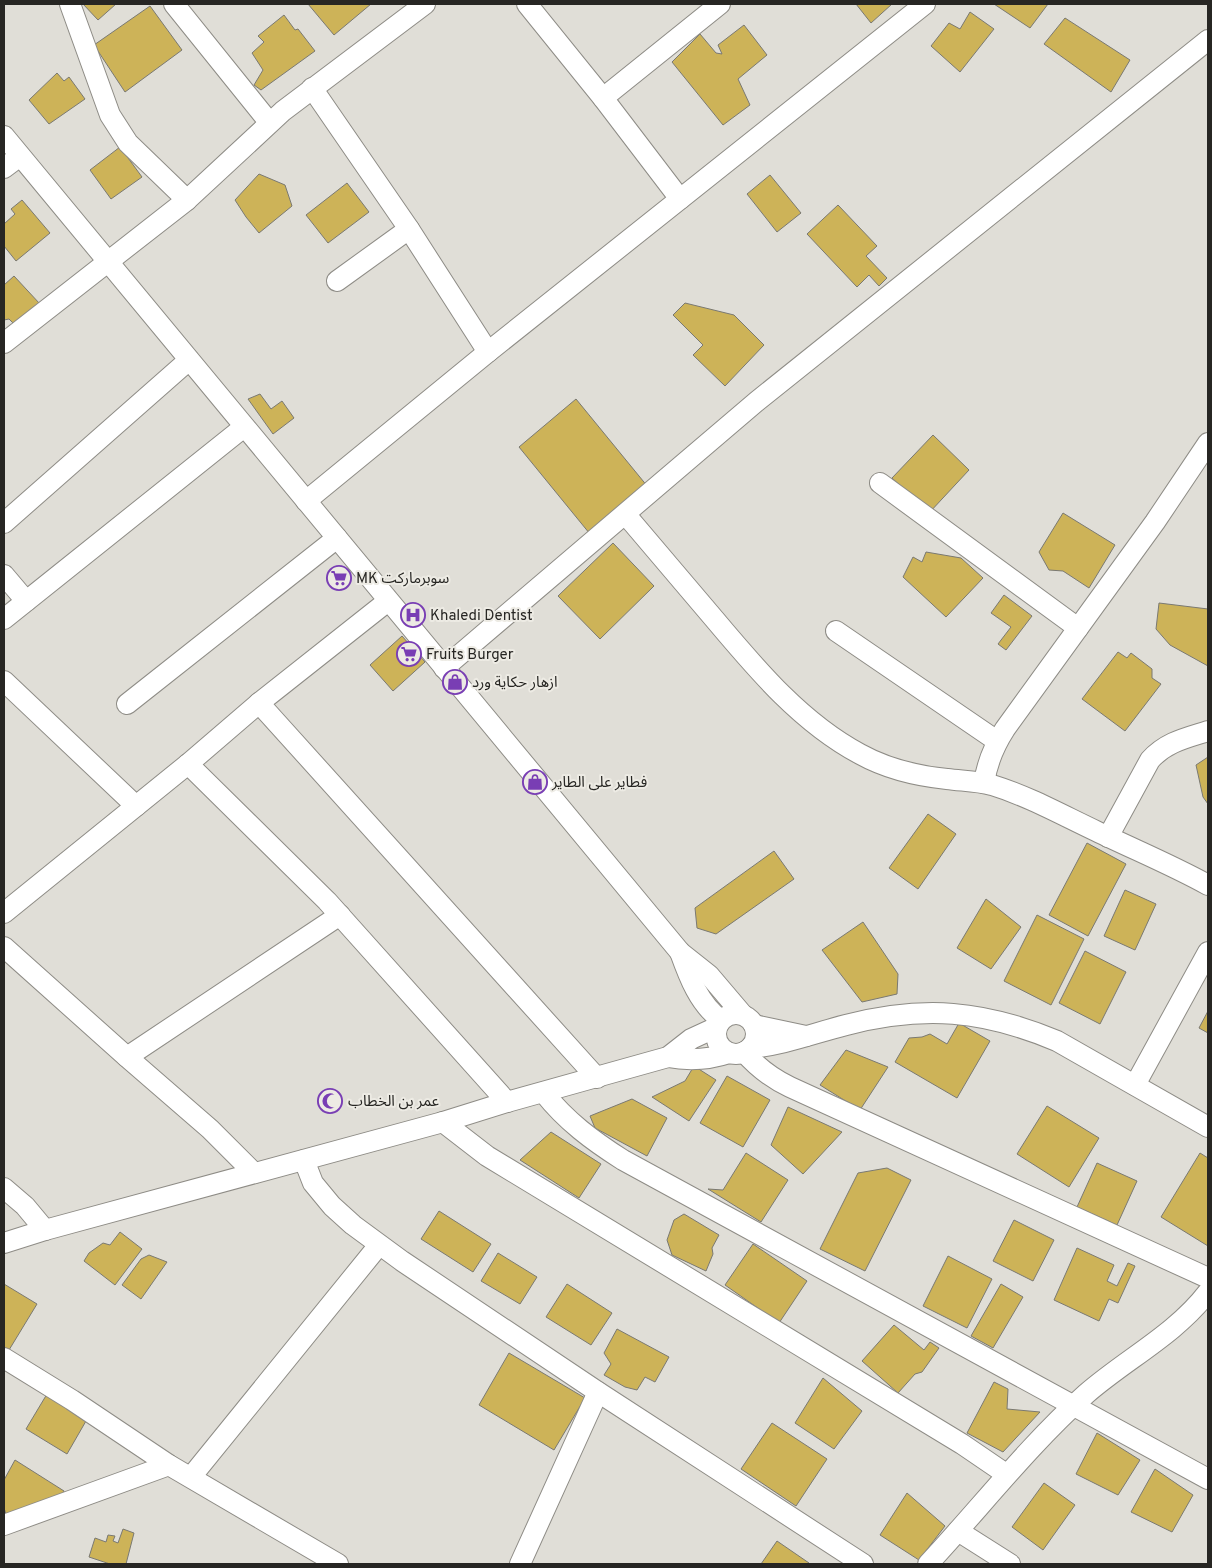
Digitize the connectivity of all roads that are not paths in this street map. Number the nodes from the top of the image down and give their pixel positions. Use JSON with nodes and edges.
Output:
{"nodes":[{"id":1,"x":70,"y":4,"type":"edge"},
{"id":2,"x":174,"y":4,"type":"edge"},
{"id":3,"x":425,"y":4,"type":"edge"},
{"id":4,"x":527,"y":4,"type":"edge"},
{"id":5,"x":720,"y":4,"type":"edge"},
{"id":6,"x":925,"y":4,"type":"edge"},
{"id":7,"x":1208,"y":40,"type":"edge"},
{"id":8,"x":312,"y":88,"type":"junction"},
{"id":9,"x":603,"y":98,"type":"junction"},
{"id":10,"x":269,"y":122,"type":"junction"},
{"id":11,"x":4,"y":136,"type":"edge"},
{"id":12,"x":20,"y":156,"type":"junction"},
{"id":13,"x":4,"y":168,"type":"edge"},
{"id":14,"x":680,"y":199,"type":"junction"},
{"id":15,"x":186,"y":200,"type":"junction"},
{"id":16,"x":409,"y":229,"type":"junction"},
{"id":17,"x":107,"y":260,"type":"junction"},
{"id":18,"x":337,"y":282,"type":"dead end"},
{"id":19,"x":4,"y":343,"type":"edge"},
{"id":20,"x":488,"y":352,"type":"junction"},
{"id":21,"x":189,"y":360,"type":"junction"},
{"id":22,"x":244,"y":427,"type":"junction"},
{"id":23,"x":1208,"y":444,"type":"edge"},
{"id":24,"x":880,"y":484,"type":"dead end"},
{"id":25,"x":306,"y":500,"type":"junction"},
{"id":26,"x":626,"y":514,"type":"junction"},
{"id":27,"x":4,"y":523,"type":"edge"},
{"id":28,"x":337,"y":538,"type":"junction"},
{"id":29,"x":4,"y":576,"type":"edge"},
{"id":30,"x":388,"y":600,"type":"junction"},
{"id":31,"x":26,"y":601,"type":"junction"},
{"id":32,"x":4,"y":619,"type":"edge"},
{"id":33,"x":1078,"y":628,"type":"junction"},
{"id":34,"x":836,"y":631,"type":"dead end"},
{"id":35,"x":444,"y":668,"type":"junction"},
{"id":36,"x":4,"y":681,"type":"edge"},
{"id":37,"x":259,"y":703,"type":"junction"},
{"id":38,"x":127,"y":704,"type":"dead end"},
{"id":39,"x":1208,"y":731,"type":"edge"},
{"id":40,"x":997,"y":741,"type":"junction"},
{"id":41,"x":188,"y":764,"type":"junction"},
{"id":42,"x":984,"y":783,"type":"junction"},
{"id":43,"x":136,"y":806,"type":"junction"},
{"id":44,"x":1108,"y":837,"type":"junction"},
{"id":45,"x":1208,"y":885,"type":"edge"},
{"id":46,"x":4,"y":913,"type":"edge"},
{"id":47,"x":340,"y":915,"type":"junction"},
{"id":48,"x":4,"y":947,"type":"edge"},
{"id":49,"x":680,"y":952,"type":"junction"},
{"id":50,"x":1208,"y":952,"type":"edge"},
{"id":51,"x":749,"y":1020,"type":"junction"},
{"id":52,"x":719,"y":1023,"type":"junction"},
{"id":53,"x":808,"y":1037,"type":"junction"},
{"id":54,"x":741,"y":1051,"type":"junction"},
{"id":55,"x":127,"y":1057,"type":"junction"},
{"id":56,"x":668,"y":1057,"type":"junction"},
{"id":57,"x":597,"y":1078,"type":"junction"},
{"id":58,"x":1135,"y":1085,"type":"junction"},
{"id":59,"x":544,"y":1093,"type":"junction"},
{"id":60,"x":508,"y":1102,"type":"junction"},
{"id":61,"x":443,"y":1122,"type":"junction"},
{"id":62,"x":1208,"y":1127,"type":"edge"},
{"id":63,"x":304,"y":1160,"type":"junction"},
{"id":64,"x":254,"y":1173,"type":"junction"},
{"id":65,"x":4,"y":1188,"type":"edge"},
{"id":66,"x":46,"y":1230,"type":"junction"},
{"id":67,"x":4,"y":1243,"type":"edge"},
{"id":68,"x":379,"y":1245,"type":"junction"},
{"id":69,"x":1208,"y":1278,"type":"edge"},
{"id":70,"x":1208,"y":1292,"type":"edge"},
{"id":71,"x":4,"y":1358,"type":"edge"},
{"id":72,"x":598,"y":1392,"type":"junction"},
{"id":73,"x":1073,"y":1406,"type":"junction"},
{"id":74,"x":169,"y":1465,"type":"junction"},
{"id":75,"x":1006,"y":1474,"type":"junction"},
{"id":76,"x":191,"y":1477,"type":"junction"},
{"id":77,"x":1208,"y":1479,"type":"edge"},
{"id":78,"x":4,"y":1525,"type":"edge"},
{"id":79,"x":958,"y":1531,"type":"junction"},
{"id":80,"x":338,"y":1564,"type":"edge"},
{"id":81,"x":520,"y":1564,"type":"edge"},
{"id":82,"x":863,"y":1564,"type":"edge"},
{"id":83,"x":928,"y":1564,"type":"edge"},
{"id":84,"x":1010,"y":1564,"type":"edge"}],
"edges":[{"from":1,"to":15,"type":"street"},
{"from":2,"to":10,"type":"street"},
{"from":3,"to":8,"type":"street"},
{"from":4,"to":9,"type":"street"},
{"from":5,"to":9,"type":"street"},
{"from":6,"to":14,"type":"street"},
{"from":7,"to":26,"type":"street"},
{"from":8,"to":10,"type":"street"},
{"from":8,"to":16,"type":"street"},
{"from":9,"to":14,"type":"street"},
{"from":10,"to":15,"type":"street"},
{"from":11,"to":12,"type":"street"},
{"from":12,"to":13,"type":"street"},
{"from":12,"to":17,"type":"street"},
{"from":14,"to":20,"type":"street"},
{"from":15,"to":17,"type":"street"},
{"from":16,"to":18,"type":"street"},
{"from":16,"to":20,"type":"street"},
{"from":17,"to":19,"type":"street"},
{"from":17,"to":21,"type":"street"},
{"from":20,"to":25,"type":"street"},
{"from":21,"to":22,"type":"street"},
{"from":21,"to":27,"type":"street"},
{"from":22,"to":25,"type":"street"},
{"from":22,"to":31,"type":"street"},
{"from":23,"to":33,"type":"street"},
{"from":24,"to":33,"type":"street"},
{"from":25,"to":28,"type":"street"},
{"from":26,"to":35,"type":"street"},
{"from":26,"to":42,"type":"street"},
{"from":28,"to":30,"type":"street"},
{"from":28,"to":38,"type":"street"},
{"from":29,"to":31,"type":"street"},
{"from":30,"to":35,"type":"street"},
{"from":30,"to":37,"type":"street"},
{"from":31,"to":32,"type":"street"},
{"from":33,"to":40,"type":"street"},
{"from":34,"to":40,"type":"street"},
{"from":35,"to":49,"type":"street"},
{"from":36,"to":43,"type":"street"},
{"from":37,"to":41,"type":"street"},
{"from":37,"to":57,"type":"street"},
{"from":39,"to":44,"type":"street"},
{"from":40,"to":42,"type":"street"},
{"from":41,"to":43,"type":"street"},
{"from":41,"to":47,"type":"street"},
{"from":42,"to":44,"type":"street"},
{"from":43,"to":46,"type":"street"},
{"from":44,"to":45,"type":"street"},
{"from":47,"to":55,"type":"street"},
{"from":47,"to":60,"type":"street"},
{"from":48,"to":55,"type":"street"},
{"from":49,"to":51,"type":"street"},
{"from":49,"to":52,"type":"street"},
{"from":50,"to":58,"type":"street"},
{"from":51,"to":52,"type":"street"},
{"from":51,"to":53,"type":"street"},
{"from":51,"to":54,"type":"street"},
{"from":52,"to":54,"type":"street"},
{"from":52,"to":56,"type":"street"},
{"from":53,"to":54,"type":"street"},
{"from":53,"to":58,"type":"street"},
{"from":54,"to":56,"type":"street"},
{"from":54,"to":69,"type":"street"},
{"from":55,"to":64,"type":"street"},
{"from":56,"to":57,"type":"street"},
{"from":57,"to":59,"type":"street"},
{"from":58,"to":62,"type":"street"},
{"from":59,"to":60,"type":"street"},
{"from":59,"to":73,"type":"street"},
{"from":60,"to":61,"type":"street"},
{"from":61,"to":63,"type":"street"},
{"from":61,"to":75,"type":"street"},
{"from":63,"to":64,"type":"street"},
{"from":63,"to":68,"type":"street"},
{"from":64,"to":66,"type":"street"},
{"from":65,"to":66,"type":"street"},
{"from":66,"to":67,"type":"street"},
{"from":68,"to":72,"type":"street"},
{"from":68,"to":76,"type":"street"},
{"from":70,"to":73,"type":"street"},
{"from":71,"to":74,"type":"street"},
{"from":72,"to":81,"type":"street"},
{"from":72,"to":82,"type":"street"},
{"from":73,"to":75,"type":"street"},
{"from":73,"to":77,"type":"street"},
{"from":74,"to":76,"type":"street"},
{"from":74,"to":78,"type":"street"},
{"from":75,"to":79,"type":"street"},
{"from":76,"to":80,"type":"street"},
{"from":79,"to":83,"type":"street"},
{"from":79,"to":84,"type":"street"}]}
